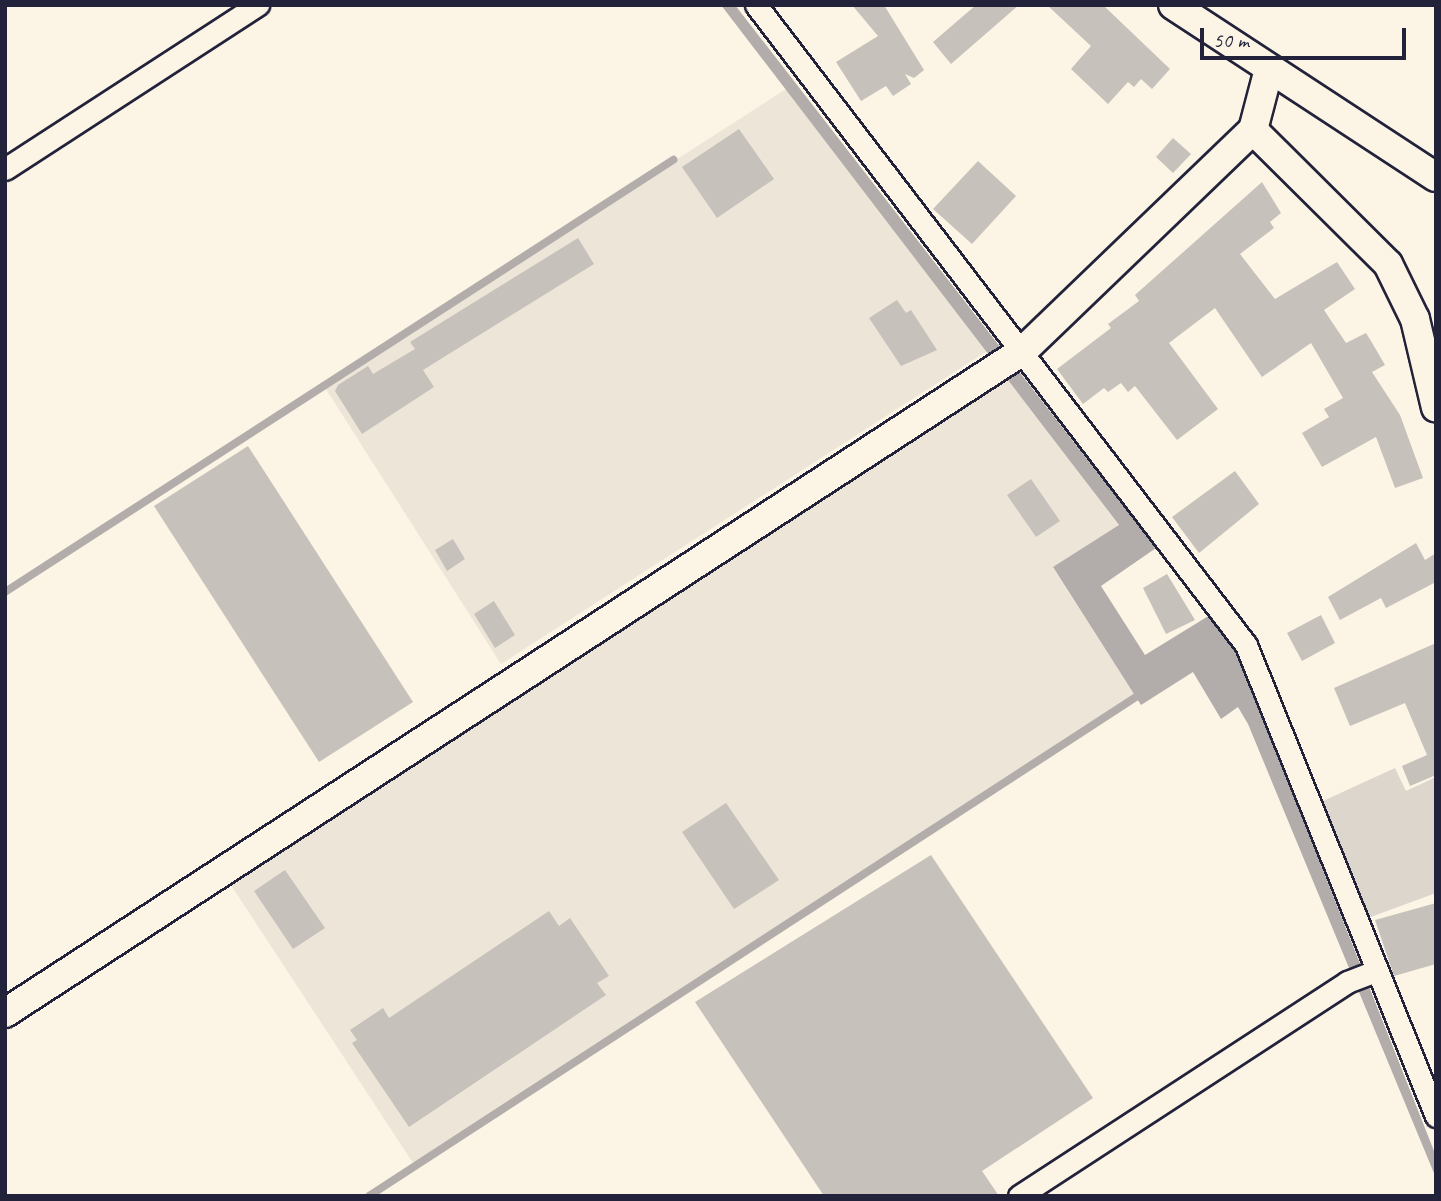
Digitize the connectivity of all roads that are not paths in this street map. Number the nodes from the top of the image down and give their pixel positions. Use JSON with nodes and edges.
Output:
{"nodes":[{"id":1,"x":258,"y":5,"type":"edge"},
{"id":2,"x":756,"y":5,"type":"edge"},
{"id":3,"x":1173,"y":5,"type":"edge"},
{"id":4,"x":1269,"y":69,"type":"junction"},
{"id":5,"x":1253,"y":130,"type":"junction"},
{"id":6,"x":5,"y":169,"type":"edge"},
{"id":7,"x":1436,"y":177,"type":"edge"},
{"id":8,"x":1011,"y":359,"type":"junction"},
{"id":9,"x":1436,"y":408,"type":"edge"},
{"id":10,"x":1363,"y":976,"type":"junction"},
{"id":11,"x":5,"y":1013,"type":"edge"},
{"id":12,"x":1436,"y":1116,"type":"edge"},
{"id":13,"x":1018,"y":1196,"type":"edge"}],
"edges":[{"from":1,"to":6,"type":"street"},
{"from":2,"to":8,"type":"street"},
{"from":3,"to":4,"type":"street"},
{"from":4,"to":5,"type":"street"},
{"from":4,"to":7,"type":"street"},
{"from":5,"to":8,"type":"street"},
{"from":5,"to":9,"type":"street"},
{"from":8,"to":10,"type":"street"},
{"from":8,"to":11,"type":"street"},
{"from":10,"to":12,"type":"street"},
{"from":10,"to":13,"type":"street"}]}
